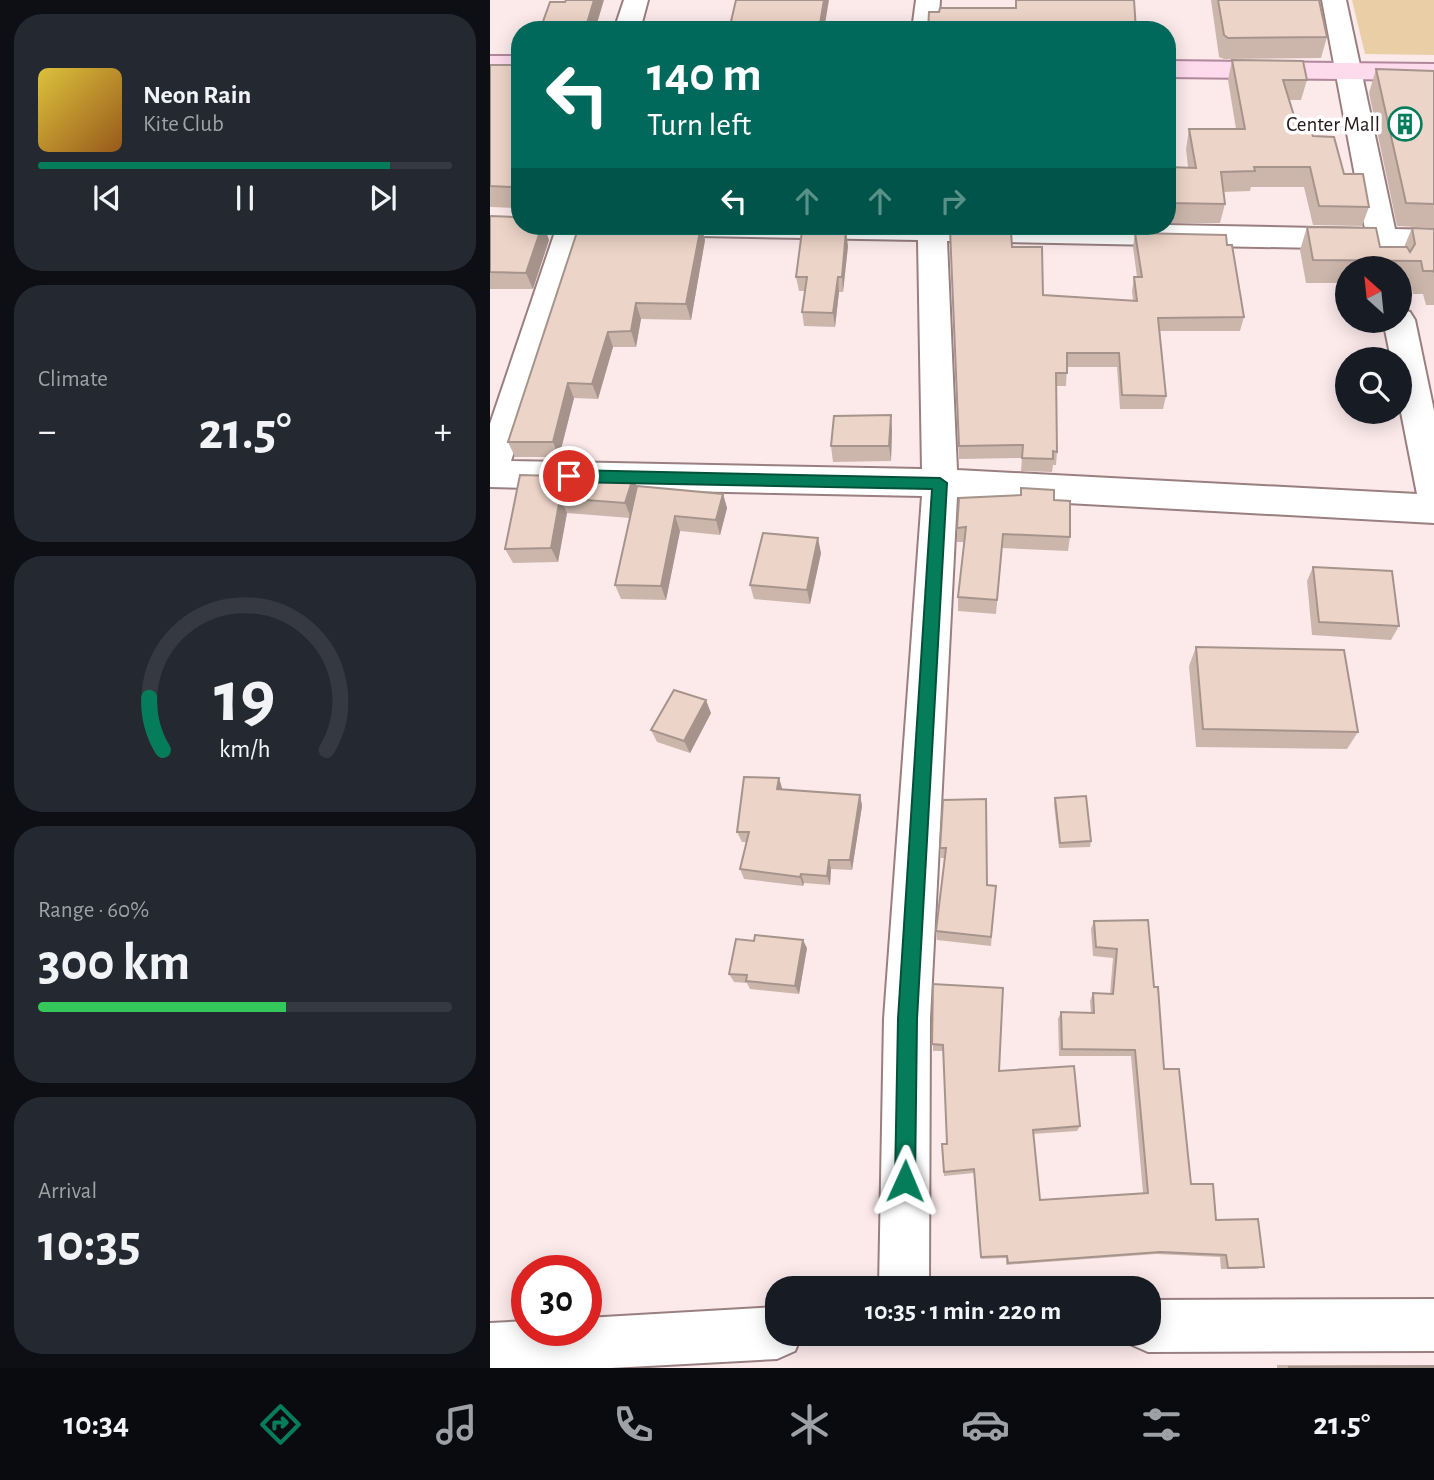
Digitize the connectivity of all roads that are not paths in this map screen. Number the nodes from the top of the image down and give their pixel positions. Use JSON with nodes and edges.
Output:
{"nodes":[{"id":1,"x":636,"y":0,"type":"edge"},
{"id":2,"x":928,"y":0,"type":"edge"},
{"id":3,"x":1334,"y":0,"type":"edge"},
{"id":4,"x":630,"y":21,"type":"edge"},
{"id":5,"x":927,"y":21,"type":"edge"},
{"id":6,"x":490,"y":64,"type":"edge"},
{"id":7,"x":511,"y":64,"type":"edge"},
{"id":8,"x":1176,"y":69,"type":"edge"},
{"id":9,"x":1347,"y":71,"type":"junction"},
{"id":10,"x":1434,"y":72,"type":"edge"},
{"id":11,"x":1176,"y":233,"type":"edge"},
{"id":12,"x":569,"y":235,"type":"edge"},
{"id":13,"x":932,"y":235,"type":"edge"},
{"id":14,"x":1383,"y":238,"type":"junction"},
{"id":15,"x":1434,"y":240,"type":"edge"},
{"id":16,"x":1386,"y":256,"type":"edge"},
{"id":17,"x":1402,"y":333,"type":"edge"},
{"id":18,"x":490,"y":474,"type":"edge"},
{"id":19,"x":490,"y":474,"type":"edge"},
{"id":20,"x":940,"y":483,"type":"junction"},
{"id":21,"x":1434,"y":492,"type":"edge"},
{"id":22,"x":1434,"y":509,"type":"edge"},
{"id":23,"x":904,"y":1276,"type":"edge"},
{"id":24,"x":1434,"y":1325,"type":"edge"},
{"id":25,"x":1161,"y":1326,"type":"edge"},
{"id":26,"x":765,"y":1335,"type":"edge"},
{"id":27,"x":490,"y":1349,"type":"edge"}],
"edges":[{"from":1,"to":4,"type":"street"},
{"from":2,"to":5,"type":"street"},
{"from":3,"to":9,"type":"street"},
{"from":6,"to":7,"type":"main road"},
{"from":8,"to":9,"type":"main road"},
{"from":9,"to":10,"type":"main road"},
{"from":9,"to":14,"type":"street"},
{"from":11,"to":14,"type":"street"},
{"from":12,"to":19,"type":"street"},
{"from":13,"to":20,"type":"street"},
{"from":14,"to":15,"type":"street"},
{"from":14,"to":16,"type":"street"},
{"from":17,"to":21,"type":"street"},
{"from":18,"to":20,"type":"street"},
{"from":20,"to":22,"type":"street"},
{"from":20,"to":23,"type":"street"},
{"from":24,"to":25,"type":"street"},
{"from":26,"to":27,"type":"street"}]}
